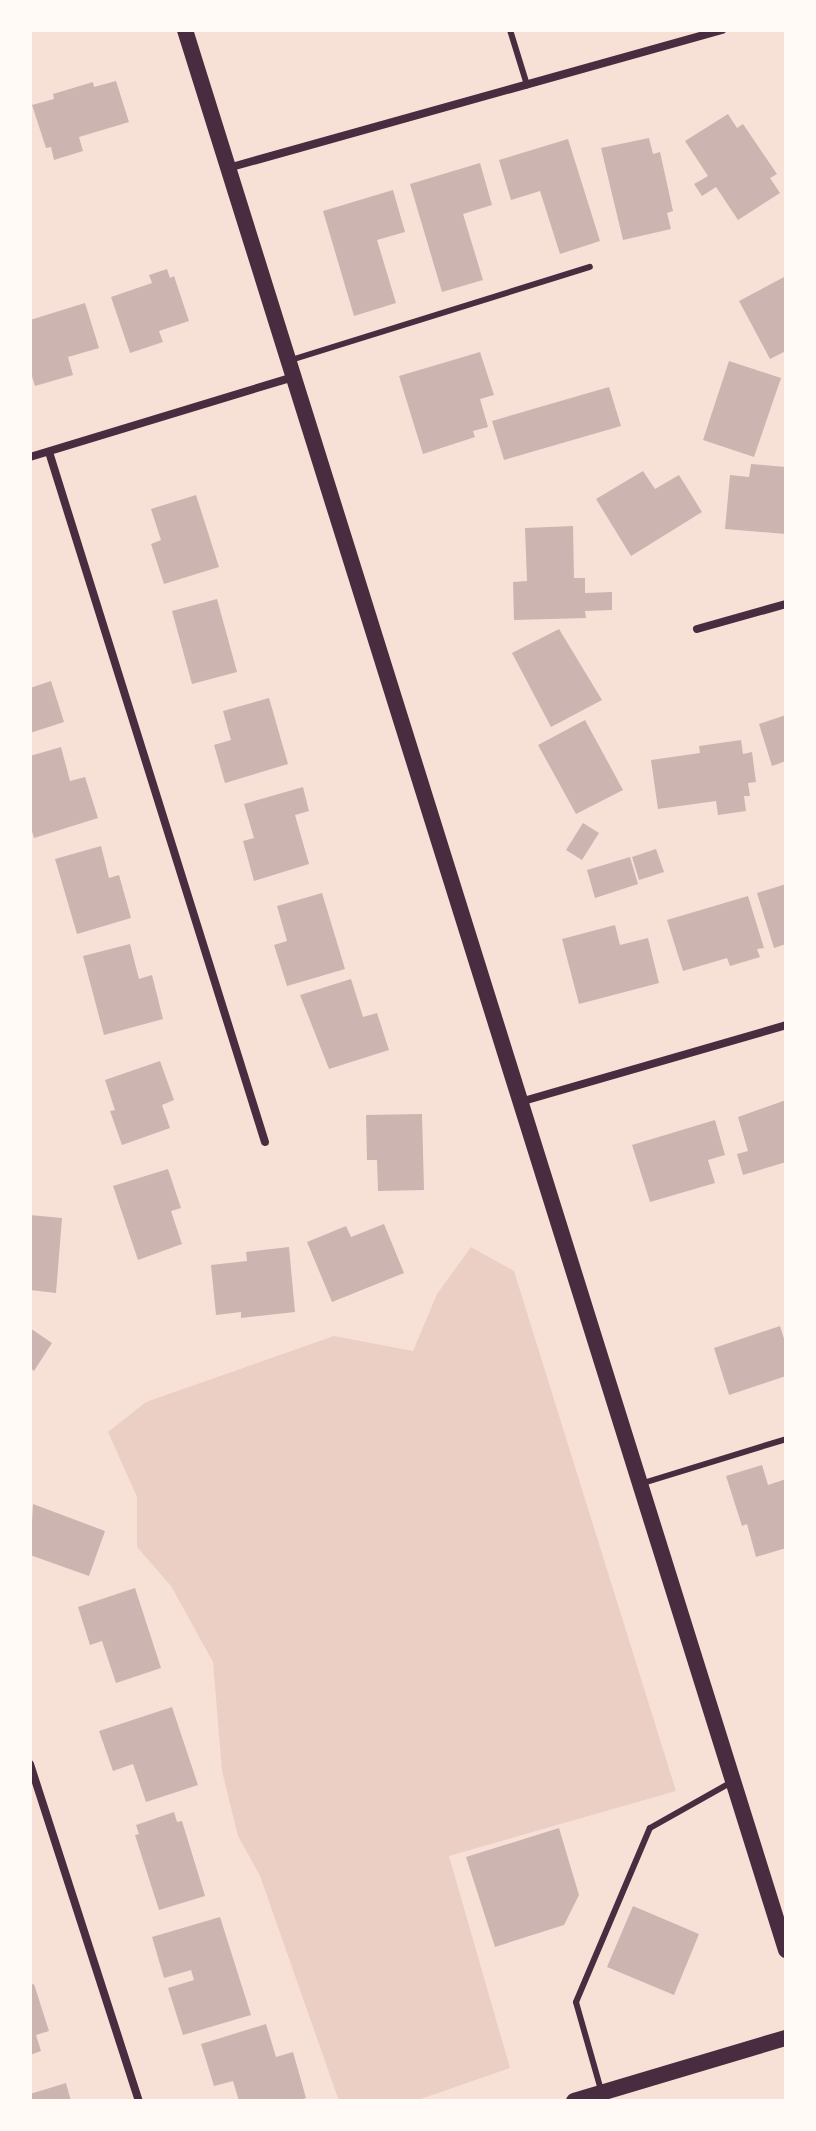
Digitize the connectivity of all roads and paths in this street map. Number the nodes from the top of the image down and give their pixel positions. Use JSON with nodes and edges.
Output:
{"nodes":[{"id":1,"x":185,"y":30,"type":"edge"},
{"id":2,"x":510,"y":30,"type":"edge"},
{"id":3,"x":722,"y":30,"type":"edge"},
{"id":4,"x":527,"y":85,"type":"junction"},
{"id":5,"x":228,"y":168,"type":"junction"},
{"id":6,"x":590,"y":267,"type":"dead end"},
{"id":7,"x":290,"y":369,"type":"junction"},
{"id":8,"x":49,"y":452,"type":"junction"},
{"id":9,"x":30,"y":457,"type":"edge"},
{"id":10,"x":786,"y":604,"type":"edge"},
{"id":11,"x":697,"y":629,"type":"dead end"},
{"id":12,"x":786,"y":1025,"type":"edge"},
{"id":13,"x":520,"y":1102,"type":"junction"},
{"id":14,"x":265,"y":1142,"type":"dead end"},
{"id":15,"x":786,"y":1439,"type":"edge"},
{"id":16,"x":640,"y":1484,"type":"junction"},
{"id":17,"x":30,"y":1764,"type":"edge"},
{"id":18,"x":733,"y":1781,"type":"junction"},
{"id":19,"x":786,"y":1950,"type":"edge"},
{"id":20,"x":786,"y":2038,"type":"edge"},
{"id":21,"x":602,"y":2092,"type":"junction"},
{"id":22,"x":139,"y":2101,"type":"edge"},
{"id":23,"x":574,"y":2101,"type":"edge"}],
"edges":[{"from":1,"to":5,"type":"main road"},
{"from":2,"to":4,"type":"lane"},
{"from":3,"to":4,"type":"street"},
{"from":4,"to":5,"type":"street"},
{"from":5,"to":7,"type":"main road"},
{"from":6,"to":7,"type":"lane"},
{"from":7,"to":8,"type":"street"},
{"from":7,"to":13,"type":"main road"},
{"from":8,"to":9,"type":"street"},
{"from":8,"to":14,"type":"street"},
{"from":10,"to":11,"type":"street"},
{"from":12,"to":13,"type":"street"},
{"from":13,"to":16,"type":"main road"},
{"from":15,"to":16,"type":"lane"},
{"from":16,"to":18,"type":"main road"},
{"from":17,"to":22,"type":"street"},
{"from":18,"to":19,"type":"main road"},
{"from":18,"to":21,"type":"lane"},
{"from":20,"to":21,"type":"main road"},
{"from":21,"to":23,"type":"main road"}]}
